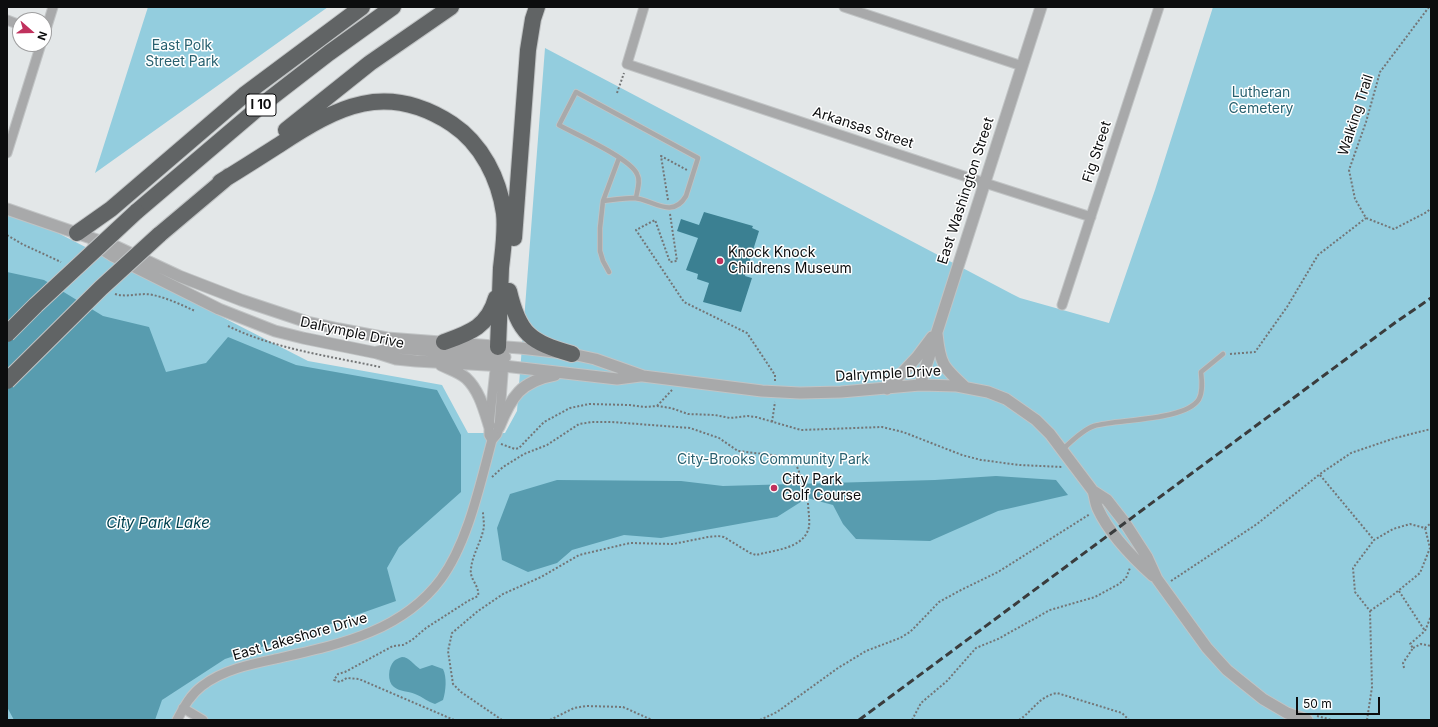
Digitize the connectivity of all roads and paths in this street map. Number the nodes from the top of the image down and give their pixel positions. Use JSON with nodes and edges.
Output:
{"nodes":[{"id":1,"x":362,"y":7,"type":"edge"},
{"id":2,"x":393,"y":7,"type":"edge"},
{"id":3,"x":451,"y":7,"type":"edge"},
{"id":4,"x":537,"y":7,"type":"edge"},
{"id":5,"x":644,"y":7,"type":"edge"},
{"id":6,"x":844,"y":7,"type":"edge"},
{"id":7,"x":1041,"y":7,"type":"edge"},
{"id":8,"x":1159,"y":7,"type":"edge"},
{"id":9,"x":1429,"y":7,"type":"edge"},
{"id":10,"x":39,"y":52,"type":"edge"},
{"id":11,"x":627,"y":64,"type":"junction"},
{"id":12,"x":1022,"y":66,"type":"junction"},
{"id":13,"x":617,"y":93,"type":"dead end"},
{"id":14,"x":7,"y":153,"type":"edge"},
{"id":15,"x":619,"y":158,"type":"junction"},
{"id":16,"x":693,"y":173,"type":"junction"},
{"id":17,"x":220,"y":182,"type":"junction"},
{"id":18,"x":985,"y":183,"type":"junction"},
{"id":19,"x":636,"y":198,"type":"junction"},
{"id":20,"x":603,"y":201,"type":"junction"},
{"id":21,"x":669,"y":207,"type":"junction"},
{"id":22,"x":1431,"y":208,"type":"edge"},
{"id":23,"x":7,"y":209,"type":"edge"},
{"id":24,"x":1091,"y":217,"type":"junction"},
{"id":25,"x":1366,"y":218,"type":"junction"},
{"id":26,"x":77,"y":233,"type":"junction"},
{"id":27,"x":7,"y":235,"type":"edge"},
{"id":28,"x":67,"y":265,"type":"dead end"},
{"id":29,"x":609,"y":272,"type":"dead end"},
{"id":30,"x":505,"y":286,"type":"junction"},
{"id":31,"x":109,"y":291,"type":"dead end"},
{"id":32,"x":1062,"y":304,"type":"dead end"},
{"id":33,"x":198,"y":312,"type":"dead end"},
{"id":34,"x":224,"y":324,"type":"dead end"},
{"id":35,"x":937,"y":330,"type":"junction"},
{"id":36,"x":7,"y":334,"type":"edge"},
{"id":37,"x":444,"y":342,"type":"junction"},
{"id":38,"x":377,"y":352,"type":"junction"},
{"id":39,"x":572,"y":354,"type":"junction"},
{"id":40,"x":1223,"y":354,"type":"joint"},
{"id":41,"x":500,"y":357,"type":"junction"},
{"id":42,"x":437,"y":363,"type":"junction"},
{"id":43,"x":383,"y":367,"type":"dead end"},
{"id":44,"x":565,"y":373,"type":"junction"},
{"id":45,"x":643,"y":376,"type":"junction"},
{"id":46,"x":7,"y":381,"type":"edge"},
{"id":47,"x":682,"y":381,"type":"junction"},
{"id":48,"x":775,"y":385,"type":"dead end"},
{"id":49,"x":920,"y":385,"type":"junction"},
{"id":50,"x":965,"y":387,"type":"junction"},
{"id":51,"x":887,"y":389,"type":"junction"},
{"id":52,"x":775,"y":403,"type":"dead end"},
{"id":53,"x":657,"y":406,"type":"junction"},
{"id":54,"x":772,"y":422,"type":"junction"},
{"id":55,"x":494,"y":426,"type":"junction"},
{"id":56,"x":1431,"y":429,"type":"edge"},
{"id":57,"x":495,"y":442,"type":"junction"},
{"id":58,"x":1062,"y":450,"type":"junction"},
{"id":59,"x":1065,"y":467,"type":"dead end"},
{"id":60,"x":1320,"y":474,"type":"junction"},
{"id":61,"x":801,"y":477,"type":"dead end"},
{"id":62,"x":491,"y":479,"type":"dead end"},
{"id":63,"x":808,"y":502,"type":"dead end"},
{"id":64,"x":484,"y":506,"type":"dead end"},
{"id":65,"x":1094,"y":512,"type":"dead end"},
{"id":66,"x":1431,"y":523,"type":"edge"},
{"id":67,"x":1425,"y":528,"type":"junction"},
{"id":68,"x":1374,"y":540,"type":"junction"},
{"id":69,"x":1132,"y":563,"type":"dead end"},
{"id":70,"x":1162,"y":579,"type":"junction"},
{"id":71,"x":1169,"y":582,"type":"junction"},
{"id":72,"x":1172,"y":586,"type":"dead end"},
{"id":73,"x":1399,"y":591,"type":"junction"},
{"id":74,"x":1370,"y":611,"type":"junction"},
{"id":75,"x":1431,"y":616,"type":"edge"},
{"id":76,"x":1425,"y":631,"type":"junction"},
{"id":77,"x":1431,"y":646,"type":"edge"},
{"id":78,"x":1413,"y":648,"type":"junction"},
{"id":79,"x":1404,"y":668,"type":"dead end"},
{"id":80,"x":183,"y":708,"type":"junction"},
{"id":81,"x":1311,"y":718,"type":"edge"},
{"id":82,"x":177,"y":720,"type":"edge"},
{"id":83,"x":203,"y":720,"type":"edge"},
{"id":84,"x":454,"y":720,"type":"edge"},
{"id":85,"x":502,"y":720,"type":"edge"},
{"id":86,"x":550,"y":720,"type":"edge"},
{"id":87,"x":652,"y":720,"type":"edge"},
{"id":88,"x":760,"y":720,"type":"edge"},
{"id":89,"x":912,"y":720,"type":"edge"},
{"id":90,"x":1019,"y":720,"type":"edge"},
{"id":91,"x":1129,"y":720,"type":"edge"},
{"id":92,"x":1332,"y":720,"type":"edge"},
{"id":93,"x":1367,"y":720,"type":"edge"}],
"edges":[{"from":1,"to":26,"type":"highway"},
{"from":2,"to":36,"type":"highway","number":"I 10","bridge":true},
{"from":3,"to":17,"type":"highway","number":"I 10"},
{"from":4,"to":30,"type":"highway"},
{"from":5,"to":11,"type":"street"},
{"from":6,"to":12,"type":"street"},
{"from":7,"to":12,"type":"street","name":"East Washington Street"},
{"from":8,"to":24,"type":"street","name":"Fig Street"},
{"from":9,"to":25,"type":"path","name":"Walking Trail"},
{"from":10,"to":14,"type":"street"},
{"from":11,"to":13,"type":"path"},
{"from":11,"to":18,"type":"street","name":"Arkansas Street"},
{"from":12,"to":18,"type":"street","name":"East Washington Street"},
{"from":15,"to":16,"type":"lane"},
{"from":15,"to":19,"type":"lane"},
{"from":15,"to":20,"type":"lane"},
{"from":16,"to":21,"type":"lane"},
{"from":16,"to":21,"type":"path"},
{"from":17,"to":30,"type":"highway"},
{"from":17,"to":46,"type":"highway","number":"I 10","bridge":true},
{"from":18,"to":24,"type":"street","name":"Arkansas Street"},
{"from":18,"to":35,"type":"street","name":"East Washington Street"},
{"from":19,"to":20,"type":"lane"},
{"from":19,"to":21,"type":"lane"},
{"from":20,"to":29,"type":"lane"},
{"from":21,"to":48,"type":"path"},
{"from":22,"to":25,"type":"path"},
{"from":23,"to":26,"type":"street","name":"Dalrymple Drive"},
{"from":24,"to":32,"type":"street","name":"Fig Street"},
{"from":25,"to":40,"type":"path"},
{"from":26,"to":37,"type":"street","name":"Dalrymple Drive"},
{"from":26,"to":38,"type":"street","name":"Dalrymple Drive"},
{"from":27,"to":28,"type":"path"},
{"from":30,"to":37,"type":"highway"},
{"from":30,"to":39,"type":"highway"},
{"from":30,"to":41,"type":"highway"},
{"from":31,"to":33,"type":"path"},
{"from":34,"to":43,"type":"path"},
{"from":35,"to":49,"type":"street","name":"East Washington Street"},
{"from":35,"to":50,"type":"street"},
{"from":35,"to":51,"type":"street"},
{"from":37,"to":41,"type":"street","name":"Dalrymple Drive"},
{"from":38,"to":41,"type":"street"},
{"from":38,"to":42,"type":"street","name":"Dalrymple Drive"},
{"from":39,"to":41,"type":"street","name":"Dalrymple Drive"},
{"from":39,"to":45,"type":"street","name":"Dalrymple Drive"},
{"from":40,"to":58,"type":"lane"},
{"from":41,"to":42,"type":"street","name":"Dalrymple Drive"},
{"from":41,"to":44,"type":"street","name":"Dalrymple Drive"},
{"from":41,"to":55,"type":"street","name":"East Lakeshore Drive"},
{"from":42,"to":55,"type":"street"},
{"from":44,"to":45,"type":"street","name":"Dalrymple Drive"},
{"from":44,"to":55,"type":"street"},
{"from":45,"to":47,"type":"street","name":"Dalrymple Drive"},
{"from":47,"to":51,"type":"street","name":"Dalrymple Drive"},
{"from":47,"to":53,"type":"path"},
{"from":49,"to":50,"type":"street","name":"Dalrymple Drive"},
{"from":49,"to":51,"type":"street","name":"Dalrymple Drive"},
{"from":50,"to":58,"type":"street","name":"Dalrymple Drive"},
{"from":52,"to":54,"type":"path"},
{"from":53,"to":54,"type":"path"},
{"from":53,"to":57,"type":"path"},
{"from":54,"to":59,"type":"path"},
{"from":55,"to":57,"type":"street","name":"East Lakeshore Drive"},
{"from":56,"to":60,"type":"path"},
{"from":57,"to":80,"type":"street","name":"East Lakeshore Drive"},
{"from":58,"to":70,"type":"street","name":"Dalrymple Drive"},
{"from":60,"to":68,"type":"path"},
{"from":60,"to":71,"type":"path"},
{"from":61,"to":62,"type":"path"},
{"from":63,"to":85,"type":"path"},
{"from":64,"to":84,"type":"path"},
{"from":65,"to":88,"type":"path"},
{"from":66,"to":67,"type":"path"},
{"from":67,"to":68,"type":"path"},
{"from":67,"to":73,"type":"path"},
{"from":68,"to":74,"type":"path"},
{"from":69,"to":89,"type":"path"},
{"from":70,"to":71,"type":"path"},
{"from":70,"to":81,"type":"street","name":"Dalrymple Drive"},
{"from":71,"to":72,"type":"path"},
{"from":73,"to":74,"type":"path"},
{"from":73,"to":76,"type":"path"},
{"from":74,"to":93,"type":"path"},
{"from":75,"to":76,"type":"path"},
{"from":76,"to":78,"type":"path"},
{"from":77,"to":78,"type":"path"},
{"from":78,"to":79,"type":"path"},
{"from":80,"to":82,"type":"street","name":"East Lakeshore Drive"},
{"from":80,"to":83,"type":"street"},
{"from":81,"to":92,"type":"path"},
{"from":86,"to":87,"type":"path"},
{"from":90,"to":91,"type":"path"}]}
